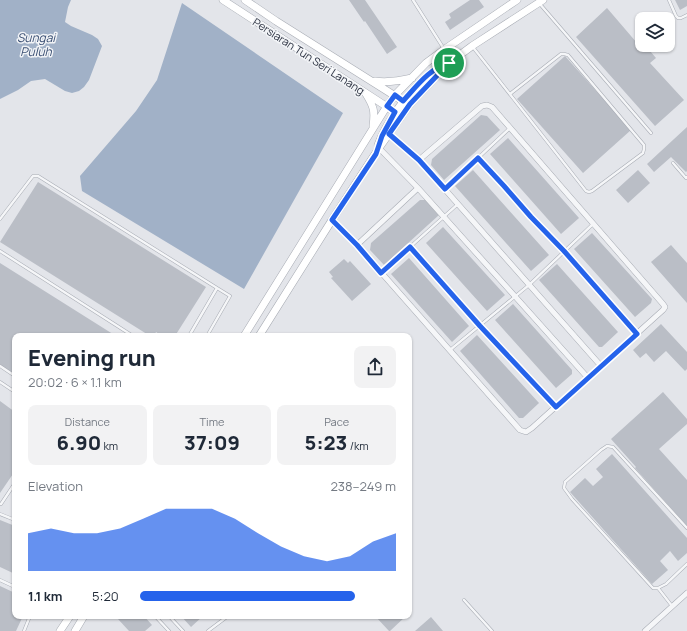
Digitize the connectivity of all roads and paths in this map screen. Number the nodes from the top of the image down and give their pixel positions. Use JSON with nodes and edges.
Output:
{"nodes":[{"id":1,"x":223,"y":0,"type":"edge"},
{"id":2,"x":245,"y":0,"type":"edge"},
{"id":3,"x":413,"y":0,"type":"edge"},
{"id":4,"x":517,"y":0,"type":"edge"},
{"id":5,"x":669,"y":0,"type":"edge"},
{"id":6,"x":541,"y":2,"type":"edge"},
{"id":7,"x":687,"y":15,"type":"edge"},
{"id":8,"x":472,"y":46,"type":"junction"},
{"id":9,"x":445,"y":49,"type":"junction"},
{"id":10,"x":449,"y":63,"type":"junction"},
{"id":11,"x":412,"y":78,"type":"junction"},
{"id":12,"x":372,"y":81,"type":"junction"},
{"id":13,"x":364,"y":91,"type":"junction"},
{"id":14,"x":510,"y":94,"type":"junction"},
{"id":15,"x":395,"y":95,"type":"junction"},
{"id":16,"x":403,"y":101,"type":"junction"},
{"id":17,"x":387,"y":106,"type":"junction"},
{"id":18,"x":395,"y":112,"type":"junction"},
{"id":19,"x":373,"y":128,"type":"junction"},
{"id":20,"x":510,"y":128,"type":"junction"},
{"id":21,"x":389,"y":134,"type":"junction"},
{"id":22,"x":650,"y":134,"type":"dead end"},
{"id":23,"x":377,"y":151,"type":"junction"},
{"id":24,"x":478,"y":158,"type":"junction"},
{"id":25,"x":419,"y":160,"type":"junction"},
{"id":26,"x":673,"y":163,"type":"dead end"},
{"id":27,"x":687,"y":177,"type":"edge"},
{"id":28,"x":418,"y":188,"type":"junction"},
{"id":29,"x":445,"y":189,"type":"junction"},
{"id":30,"x":458,"y":204,"type":"junction"},
{"id":31,"x":443,"y":217,"type":"junction"},
{"id":32,"x":0,"y":220,"type":"edge"},
{"id":33,"x":332,"y":220,"type":"junction"},
{"id":34,"x":594,"y":223,"type":"junction"},
{"id":35,"x":357,"y":245,"type":"junction"},
{"id":36,"x":410,"y":247,"type":"junction"},
{"id":37,"x":0,"y":251,"type":"edge"},
{"id":38,"x":564,"y":251,"type":"junction"},
{"id":39,"x":381,"y":273,"type":"junction"},
{"id":40,"x":529,"y":285,"type":"junction"},
{"id":41,"x":217,"y":288,"type":"junction"},
{"id":42,"x":515,"y":297,"type":"junction"},
{"id":43,"x":480,"y":326,"type":"junction"},
{"id":44,"x":128,"y":333,"type":"edge"},
{"id":45,"x":191,"y":333,"type":"edge"},
{"id":46,"x":209,"y":333,"type":"edge"},
{"id":47,"x":246,"y":333,"type":"edge"},
{"id":48,"x":261,"y":333,"type":"edge"},
{"id":49,"x":637,"y":334,"type":"junction"},
{"id":50,"x":450,"y":351,"type":"junction"},
{"id":51,"x":0,"y":366,"type":"edge"},
{"id":52,"x":601,"y":366,"type":"junction"},
{"id":53,"x":12,"y":374,"type":"edge"},
{"id":54,"x":588,"y":378,"type":"junction"},
{"id":55,"x":0,"y":382,"type":"edge"},
{"id":56,"x":12,"y":390,"type":"edge"},
{"id":57,"x":556,"y":407,"type":"junction"},
{"id":58,"x":12,"y":488,"type":"edge"},
{"id":59,"x":1,"y":504,"type":"dead end"},
{"id":60,"x":0,"y":514,"type":"edge"},
{"id":61,"x":12,"y":519,"type":"edge"},
{"id":62,"x":687,"y":528,"type":"edge"},
{"id":63,"x":687,"y":564,"type":"edge"},
{"id":64,"x":0,"y":580,"type":"edge"},
{"id":65,"x":12,"y":586,"type":"edge"},
{"id":66,"x":658,"y":588,"type":"junction"},
{"id":67,"x":687,"y":593,"type":"edge"},
{"id":68,"x":464,"y":600,"type":"dead end"},
{"id":69,"x":672,"y":607,"type":"junction"},
{"id":70,"x":29,"y":619,"type":"edge"},
{"id":71,"x":68,"y":619,"type":"edge"},
{"id":72,"x":82,"y":619,"type":"edge"},
{"id":73,"x":158,"y":619,"type":"edge"},
{"id":74,"x":172,"y":619,"type":"edge"},
{"id":75,"x":224,"y":619,"type":"edge"},
{"id":76,"x":24,"y":631,"type":"edge"},
{"id":77,"x":60,"y":631,"type":"edge"},
{"id":78,"x":74,"y":631,"type":"edge"},
{"id":79,"x":169,"y":631,"type":"edge"},
{"id":80,"x":183,"y":631,"type":"edge"},
{"id":81,"x":208,"y":631,"type":"edge"},
{"id":82,"x":492,"y":631,"type":"edge"},
{"id":83,"x":645,"y":631,"type":"edge"}],
"edges":[{"from":1,"to":13,"type":"street","name":"Persiaran Tun Seri Lanang"},
{"from":2,"to":12,"type":"street","name":"Persiaran Tun Seri Lanang"},
{"from":3,"to":9,"type":"lane"},
{"from":4,"to":9,"type":"street"},
{"from":5,"to":7,"type":"lane"},
{"from":6,"to":8,"type":"street"},
{"from":6,"to":22,"type":"lane"},
{"from":8,"to":10,"type":"street"},
{"from":8,"to":14,"type":"lane"},
{"from":9,"to":11,"type":"street"},
{"from":10,"to":16,"type":"street"},
{"from":10,"to":21,"type":"street"},
{"from":11,"to":12,"type":"street"},
{"from":11,"to":15,"type":"street"},
{"from":12,"to":15,"type":"street","name":"Persiaran Tun Seri Lanang"},
{"from":13,"to":17,"type":"street","name":"Persiaran Tun Seri Lanang"},
{"from":13,"to":19,"type":"street"},
{"from":14,"to":14,"type":"lane"},
{"from":15,"to":16,"type":"street","name":"Persiaran Tun Seri Lanang"},
{"from":15,"to":17,"type":"street"},
{"from":16,"to":18,"type":"street"},
{"from":17,"to":18,"type":"street","name":"Persiaran Tun Seri Lanang"},
{"from":17,"to":19,"type":"street"},
{"from":18,"to":23,"type":"street"},
{"from":19,"to":47,"type":"street"},
{"from":20,"to":24,"type":"lane"},
{"from":20,"to":25,"type":"street"},
{"from":20,"to":34,"type":"street"},
{"from":21,"to":23,"type":"street"},
{"from":21,"to":25,"type":"street"},
{"from":23,"to":28,"type":"street"},
{"from":23,"to":33,"type":"street"},
{"from":24,"to":29,"type":"lane"},
{"from":24,"to":38,"type":"lane"},
{"from":25,"to":29,"type":"street"},
{"from":26,"to":27,"type":"lane"},
{"from":28,"to":31,"type":"street"},
{"from":28,"to":35,"type":"street"},
{"from":29,"to":30,"type":"street"},
{"from":30,"to":31,"type":"lane"},
{"from":30,"to":40,"type":"street"},
{"from":31,"to":36,"type":"lane"},
{"from":31,"to":42,"type":"street"},
{"from":32,"to":41,"type":"lane"},
{"from":33,"to":35,"type":"street"},
{"from":33,"to":48,"type":"street"},
{"from":34,"to":38,"type":"lane"},
{"from":34,"to":49,"type":"street"},
{"from":35,"to":39,"type":"street"},
{"from":36,"to":39,"type":"lane"},
{"from":36,"to":43,"type":"lane"},
{"from":37,"to":44,"type":"lane"},
{"from":38,"to":40,"type":"lane"},
{"from":38,"to":49,"type":"lane"},
{"from":39,"to":50,"type":"street"},
{"from":40,"to":42,"type":"lane"},
{"from":40,"to":52,"type":"street"},
{"from":41,"to":45,"type":"lane"},
{"from":41,"to":46,"type":"lane"},
{"from":42,"to":43,"type":"lane"},
{"from":42,"to":54,"type":"street"},
{"from":43,"to":50,"type":"lane"},
{"from":43,"to":57,"type":"lane"},
{"from":49,"to":52,"type":"street"},
{"from":50,"to":57,"type":"street"},
{"from":51,"to":53,"type":"lane"},
{"from":52,"to":54,"type":"street"},
{"from":54,"to":57,"type":"street"},
{"from":55,"to":56,"type":"lane"},
{"from":58,"to":59,"type":"lane"},
{"from":60,"to":61,"type":"lane"},
{"from":62,"to":66,"type":"lane"},
{"from":63,"to":66,"type":"lane"},
{"from":64,"to":65,"type":"lane"},
{"from":66,"to":69,"type":"lane"},
{"from":67,"to":69,"type":"street"},
{"from":68,"to":82,"type":"lane"},
{"from":69,"to":83,"type":"street"},
{"from":70,"to":76,"type":"lane"},
{"from":71,"to":77,"type":"street"},
{"from":72,"to":78,"type":"street"},
{"from":73,"to":79,"type":"lane"},
{"from":74,"to":80,"type":"lane"},
{"from":75,"to":81,"type":"lane"}]}
